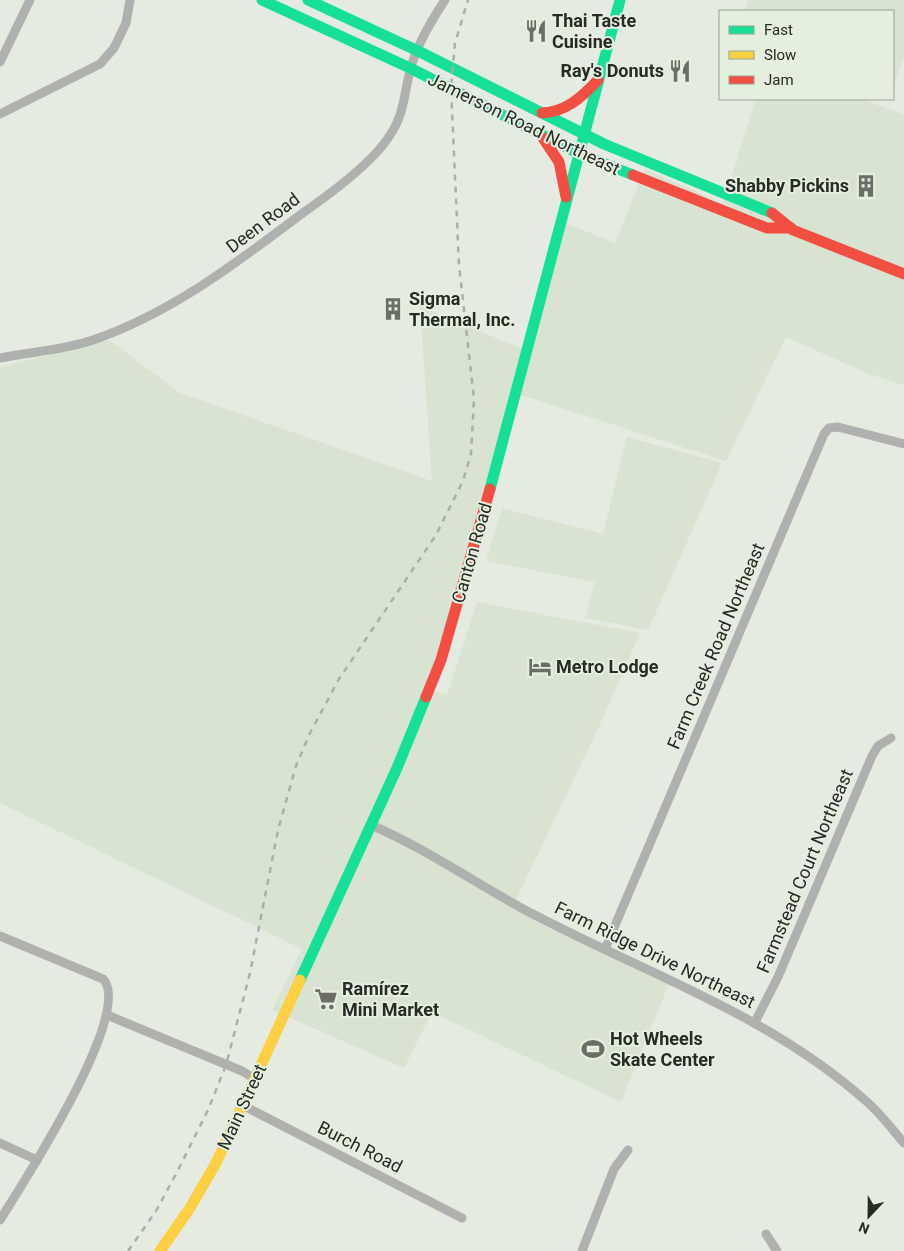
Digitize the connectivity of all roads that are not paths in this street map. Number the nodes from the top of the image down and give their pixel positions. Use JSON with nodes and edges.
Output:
{"nodes":[{"id":1,"x":30,"y":0,"type":"edge"},
{"id":2,"x":130,"y":0,"type":"edge"},
{"id":3,"x":262,"y":0,"type":"edge"},
{"id":4,"x":308,"y":0,"type":"edge"},
{"id":5,"x":445,"y":0,"type":"edge"},
{"id":6,"x":620,"y":0,"type":"edge"},
{"id":7,"x":418,"y":51,"type":"junction"},
{"id":8,"x":0,"y":62,"type":"edge"},
{"id":9,"x":410,"y":68,"type":"junction"},
{"id":10,"x":598,"y":80,"type":"junction"},
{"id":11,"x":0,"y":113,"type":"edge"},
{"id":12,"x":541,"y":113,"type":"junction"},
{"id":13,"x":583,"y":133,"type":"junction"},
{"id":14,"x":539,"y":134,"type":"junction"},
{"id":15,"x":578,"y":152,"type":"junction"},
{"id":16,"x":566,"y":196,"type":"junction"},
{"id":17,"x":791,"y":228,"type":"junction"},
{"id":18,"x":904,"y":274,"type":"edge"},
{"id":19,"x":0,"y":358,"type":"edge"},
{"id":20,"x":904,"y":444,"type":"edge"},
{"id":21,"x":890,"y":738,"type":"dead end"},
{"id":22,"x":371,"y":825,"type":"junction"},
{"id":23,"x":0,"y":936,"type":"edge"},
{"id":24,"x":605,"y":950,"type":"junction"},
{"id":25,"x":311,"y":956,"type":"joint"},
{"id":26,"x":107,"y":1015,"type":"junction"},
{"id":27,"x":755,"y":1022,"type":"junction"},
{"id":28,"x":255,"y":1079,"type":"junction"},
{"id":29,"x":242,"y":1105,"type":"junction"},
{"id":30,"x":0,"y":1143,"type":"edge"},
{"id":31,"x":904,"y":1143,"type":"edge"},
{"id":32,"x":628,"y":1150,"type":"dead end"},
{"id":33,"x":37,"y":1160,"type":"junction"},
{"id":34,"x":462,"y":1218,"type":"dead end"},
{"id":35,"x":0,"y":1220,"type":"edge"},
{"id":36,"x":766,"y":1234,"type":"dead end"},
{"id":37,"x":160,"y":1251,"type":"edge"},
{"id":38,"x":582,"y":1251,"type":"edge"},
{"id":39,"x":777,"y":1251,"type":"edge"}],
"edges":[{"from":1,"to":8,"type":"street"},
{"from":2,"to":11,"type":"street"},
{"from":3,"to":9,"type":"main road","name":"Jamerson Road Northeast"},
{"from":4,"to":7,"type":"main road","name":"Jamerson Road Northeast"},
{"from":5,"to":7,"type":"street","name":"Deen Road"},
{"from":6,"to":10,"type":"main road","name":"Canton Road"},
{"from":7,"to":9,"type":"street","name":"Deen Road"},
{"from":7,"to":12,"type":"main road","name":"Jamerson Road Northeast"},
{"from":9,"to":14,"type":"main road","name":"Jamerson Road Northeast"},
{"from":9,"to":19,"type":"street","name":"Deen Road"},
{"from":10,"to":12,"type":"main road"},
{"from":10,"to":13,"type":"main road","name":"Canton Road"},
{"from":12,"to":13,"type":"main road","name":"Jamerson Road Northeast"},
{"from":13,"to":15,"type":"main road","name":"Canton Road"},
{"from":13,"to":17,"type":"main road","name":"Jamerson Road Northeast"},
{"from":14,"to":15,"type":"main road","name":"Jamerson Road Northeast"},
{"from":14,"to":16,"type":"main road"},
{"from":15,"to":16,"type":"main road","name":"Canton Road"},
{"from":15,"to":17,"type":"main road","name":"Jamerson Road Northeast"},
{"from":16,"to":22,"type":"main road","name":"Canton Road"},
{"from":17,"to":18,"type":"main road","name":"Jamerson Road Northeast"},
{"from":20,"to":24,"type":"street","name":"Farm Creek Road Northeast"},
{"from":21,"to":27,"type":"street","name":"Farmstead Court Northeast"},
{"from":22,"to":24,"type":"street","name":"Farm Ridge Drive Northeast"},
{"from":22,"to":25,"type":"main road","name":"Canton Road"},
{"from":23,"to":26,"type":"street"},
{"from":24,"to":27,"type":"street","name":"Farm Ridge Drive Northeast"},
{"from":25,"to":28,"type":"main road","name":"Main Street"},
{"from":26,"to":28,"type":"street"},
{"from":26,"to":33,"type":"street"},
{"from":27,"to":31,"type":"street","name":"Farm Ridge Drive Northeast"},
{"from":28,"to":29,"type":"main road","name":"Main Street"},
{"from":29,"to":34,"type":"street","name":"Burch Road"},
{"from":29,"to":37,"type":"main road","name":"Main Street"},
{"from":30,"to":33,"type":"street"},
{"from":32,"to":38,"type":"street"},
{"from":33,"to":35,"type":"street"},
{"from":36,"to":39,"type":"street"}]}
